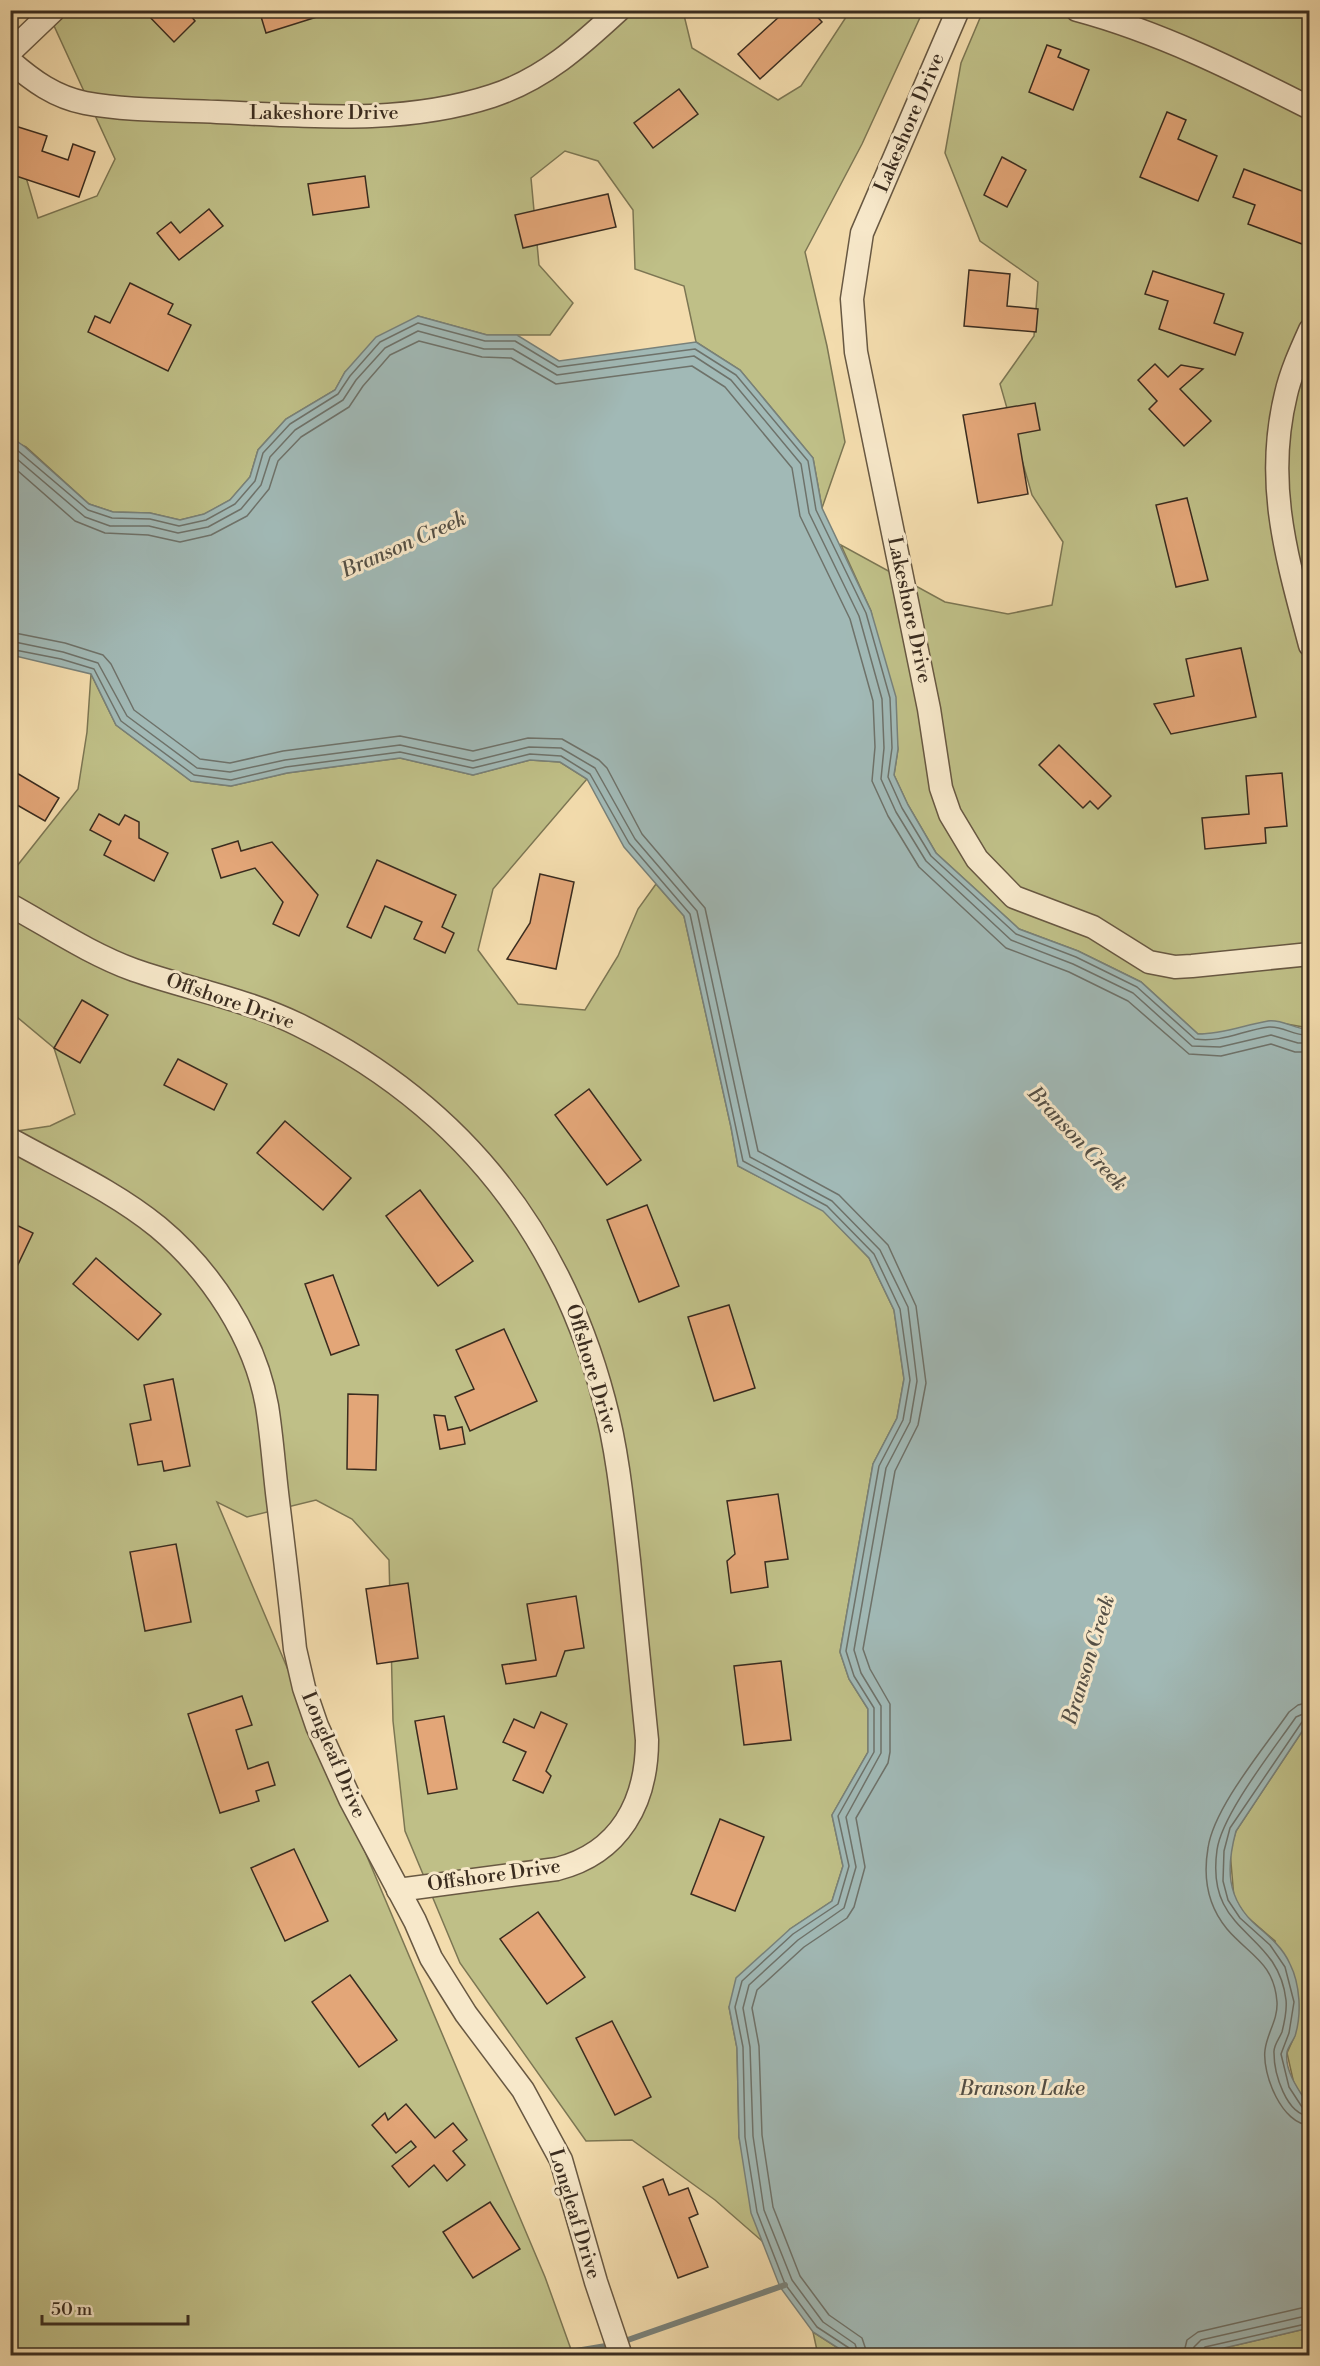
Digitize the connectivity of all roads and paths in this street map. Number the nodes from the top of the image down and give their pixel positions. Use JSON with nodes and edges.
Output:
{"nodes":[{"id":1,"x":54,"y":10,"type":"edge"},
{"id":2,"x":620,"y":10,"type":"edge"},
{"id":3,"x":958,"y":10,"type":"edge"},
{"id":4,"x":1077,"y":10,"type":"edge"},
{"id":5,"x":10,"y":52,"type":"edge"},
{"id":6,"x":10,"y":61,"type":"edge"},
{"id":7,"x":1310,"y":108,"type":"edge"},
{"id":8,"x":1310,"y":330,"type":"edge"},
{"id":9,"x":1310,"y":645,"type":"edge"},
{"id":10,"x":10,"y":905,"type":"edge"},
{"id":11,"x":1310,"y":954,"type":"edge"},
{"id":12,"x":10,"y":1139,"type":"edge"},
{"id":13,"x":398,"y":1890,"type":"junction"},
{"id":14,"x":621,"y":2355,"type":"edge"}],
"edges":[{"from":1,"to":5,"type":"street"},
{"from":2,"to":6,"type":"street","name":"Lakeshore Drive"},
{"from":3,"to":11,"type":"street","name":"Lakeshore Drive"},
{"from":4,"to":7,"type":"street"},
{"from":8,"to":9,"type":"street"},
{"from":10,"to":13,"type":"street","name":"Offshore Drive"},
{"from":12,"to":13,"type":"street","name":"Longleaf Drive"},
{"from":13,"to":14,"type":"street","name":"Longleaf Drive"}]}
